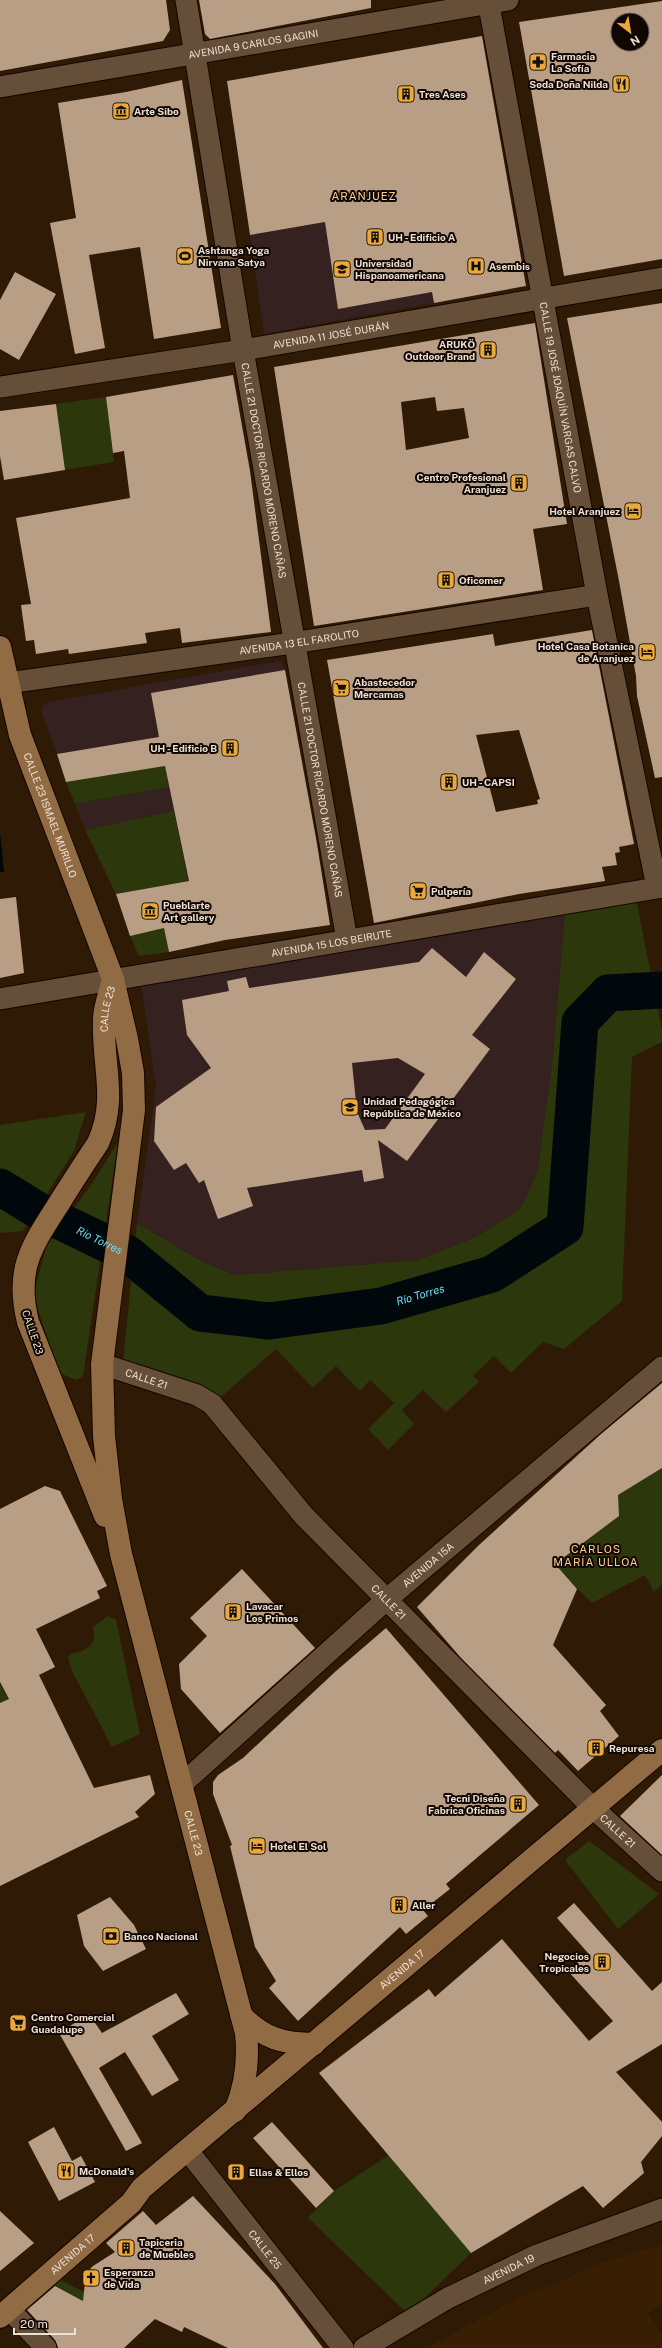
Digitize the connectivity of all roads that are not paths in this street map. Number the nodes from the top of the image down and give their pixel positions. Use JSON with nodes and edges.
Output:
{"nodes":[{"id":1,"x":186,"y":0,"type":"edge"},
{"id":2,"x":494,"y":1,"type":"edge"},
{"id":3,"x":194,"y":55,"type":"junction"},
{"id":4,"x":0,"y":87,"type":"edge"},
{"id":5,"x":662,"y":278,"type":"edge"},
{"id":6,"x":542,"y":299,"type":"junction"},
{"id":7,"x":243,"y":350,"type":"junction"},
{"id":8,"x":0,"y":387,"type":"edge"},
{"id":9,"x":597,"y":595,"type":"junction"},
{"id":10,"x":293,"y":642,"type":"junction"},
{"id":11,"x":0,"y":647,"type":"edge"},
{"id":12,"x":3,"y":683,"type":"edge"},
{"id":13,"x":660,"y":887,"type":"edge"},
{"id":14,"x":347,"y":940,"type":"junction"},
{"id":15,"x":113,"y":979,"type":"junction"},
{"id":16,"x":0,"y":998,"type":"edge"},
{"id":17,"x":103,"y":1361,"type":"junction"},
{"id":18,"x":662,"y":1367,"type":"edge"},
{"id":19,"x":121,"y":1554,"type":"junction"},
{"id":20,"x":386,"y":1600,"type":"junction"},
{"id":21,"x":662,"y":1750,"type":"edge"},
{"id":22,"x":181,"y":1785,"type":"junction"},
{"id":23,"x":593,"y":1808,"type":"junction"},
{"id":24,"x":662,"y":1871,"type":"edge"},
{"id":25,"x":241,"y":2014,"type":"junction"},
{"id":26,"x":314,"y":2044,"type":"junction"},
{"id":27,"x":235,"y":2111,"type":"junction"},
{"id":28,"x":188,"y":2151,"type":"junction"},
{"id":29,"x":662,"y":2209,"type":"edge"},
{"id":30,"x":3,"y":2309,"type":"edge"},
{"id":31,"x":46,"y":2348,"type":"edge"},
{"id":32,"x":343,"y":2348,"type":"edge"},
{"id":33,"x":364,"y":2348,"type":"edge"}],
"edges":[{"from":1,"to":3,"type":"street","name":"CALLE 21 DOCTOR RICARDO MORENO CAÑAS"},
{"from":2,"to":3,"type":"street","name":"AVENIDA 9 CARLOS GAGINI"},
{"from":2,"to":6,"type":"street","name":"CALLE 19 JOSÉ JOAQUÍN VARGAS CALVO"},
{"from":3,"to":4,"type":"street","name":"AVENIDA 9 CARLOS GAGINI"},
{"from":3,"to":7,"type":"street","name":"CALLE 21 DOCTOR RICARDO MORENO CAÑAS"},
{"from":5,"to":6,"type":"street","name":"AVENIDA 11 JOSÉ DURÁN"},
{"from":6,"to":7,"type":"street","name":"AVENIDA 11 JOSÉ DURÁN"},
{"from":6,"to":9,"type":"street","name":"CALLE 19 JOSÉ JOAQUÍN VARGAS CALVO"},
{"from":7,"to":8,"type":"street","name":"AVENIDA 11 JOSÉ DURÁN"},
{"from":7,"to":10,"type":"street","name":"CALLE 21 DOCTOR RICARDO MORENO CAÑAS"},
{"from":9,"to":10,"type":"street","name":"AVENIDA 13 EL FAROLITO"},
{"from":9,"to":13,"type":"street","name":"CALLE 19 JOSÉ JOAQUÍN VARGAS CALVO"},
{"from":10,"to":12,"type":"street","name":"AVENIDA 13 EL FAROLITO"},
{"from":10,"to":14,"type":"street","name":"CALLE 21 DOCTOR RICARDO MORENO CAÑAS"},
{"from":11,"to":12,"type":"main road","name":"CALLE 23 ISMAEL MURILLO"},
{"from":12,"to":15,"type":"main road","name":"CALLE 23 ISMAEL MURILLO"},
{"from":13,"to":14,"type":"street","name":"AVENIDA 15 LOS BEIRUTE"},
{"from":14,"to":15,"type":"street","name":"AVENIDA 15 LOS BEIRUTE"},
{"from":15,"to":16,"type":"street","name":"AVENIDA 15 LOS BEIRUTE"},
{"from":15,"to":17,"type":"main road","name":"CALLE 23"},
{"from":15,"to":19,"type":"main road","name":"CALLE 23"},
{"from":17,"to":19,"type":"main road","name":"CALLE 23"},
{"from":17,"to":20,"type":"street","name":"CALLE 21"},
{"from":18,"to":20,"type":"street","name":"AVENIDA 15A"},
{"from":19,"to":22,"type":"main road","name":"CALLE 23"},
{"from":20,"to":22,"type":"street","name":"AVENIDA 15A"},
{"from":20,"to":23,"type":"street","name":"CALLE 21"},
{"from":21,"to":23,"type":"main road","name":"AVENIDA 17"},
{"from":22,"to":25,"type":"main road","name":"CALLE 23"},
{"from":23,"to":24,"type":"street","name":"CALLE 21"},
{"from":23,"to":26,"type":"main road","name":"AVENIDA 17"},
{"from":25,"to":26,"type":"main road"},
{"from":25,"to":27,"type":"main road","name":"CALLE 23"},
{"from":26,"to":27,"type":"main road","name":"AVENIDA 17"},
{"from":27,"to":28,"type":"main road","name":"AVENIDA 17"},
{"from":28,"to":30,"type":"main road","name":"AVENIDA 17"},
{"from":28,"to":32,"type":"street","name":"CALLE 25"},
{"from":29,"to":33,"type":"street","name":"AVENIDA 19"},
{"from":30,"to":31,"type":"street"}]}
